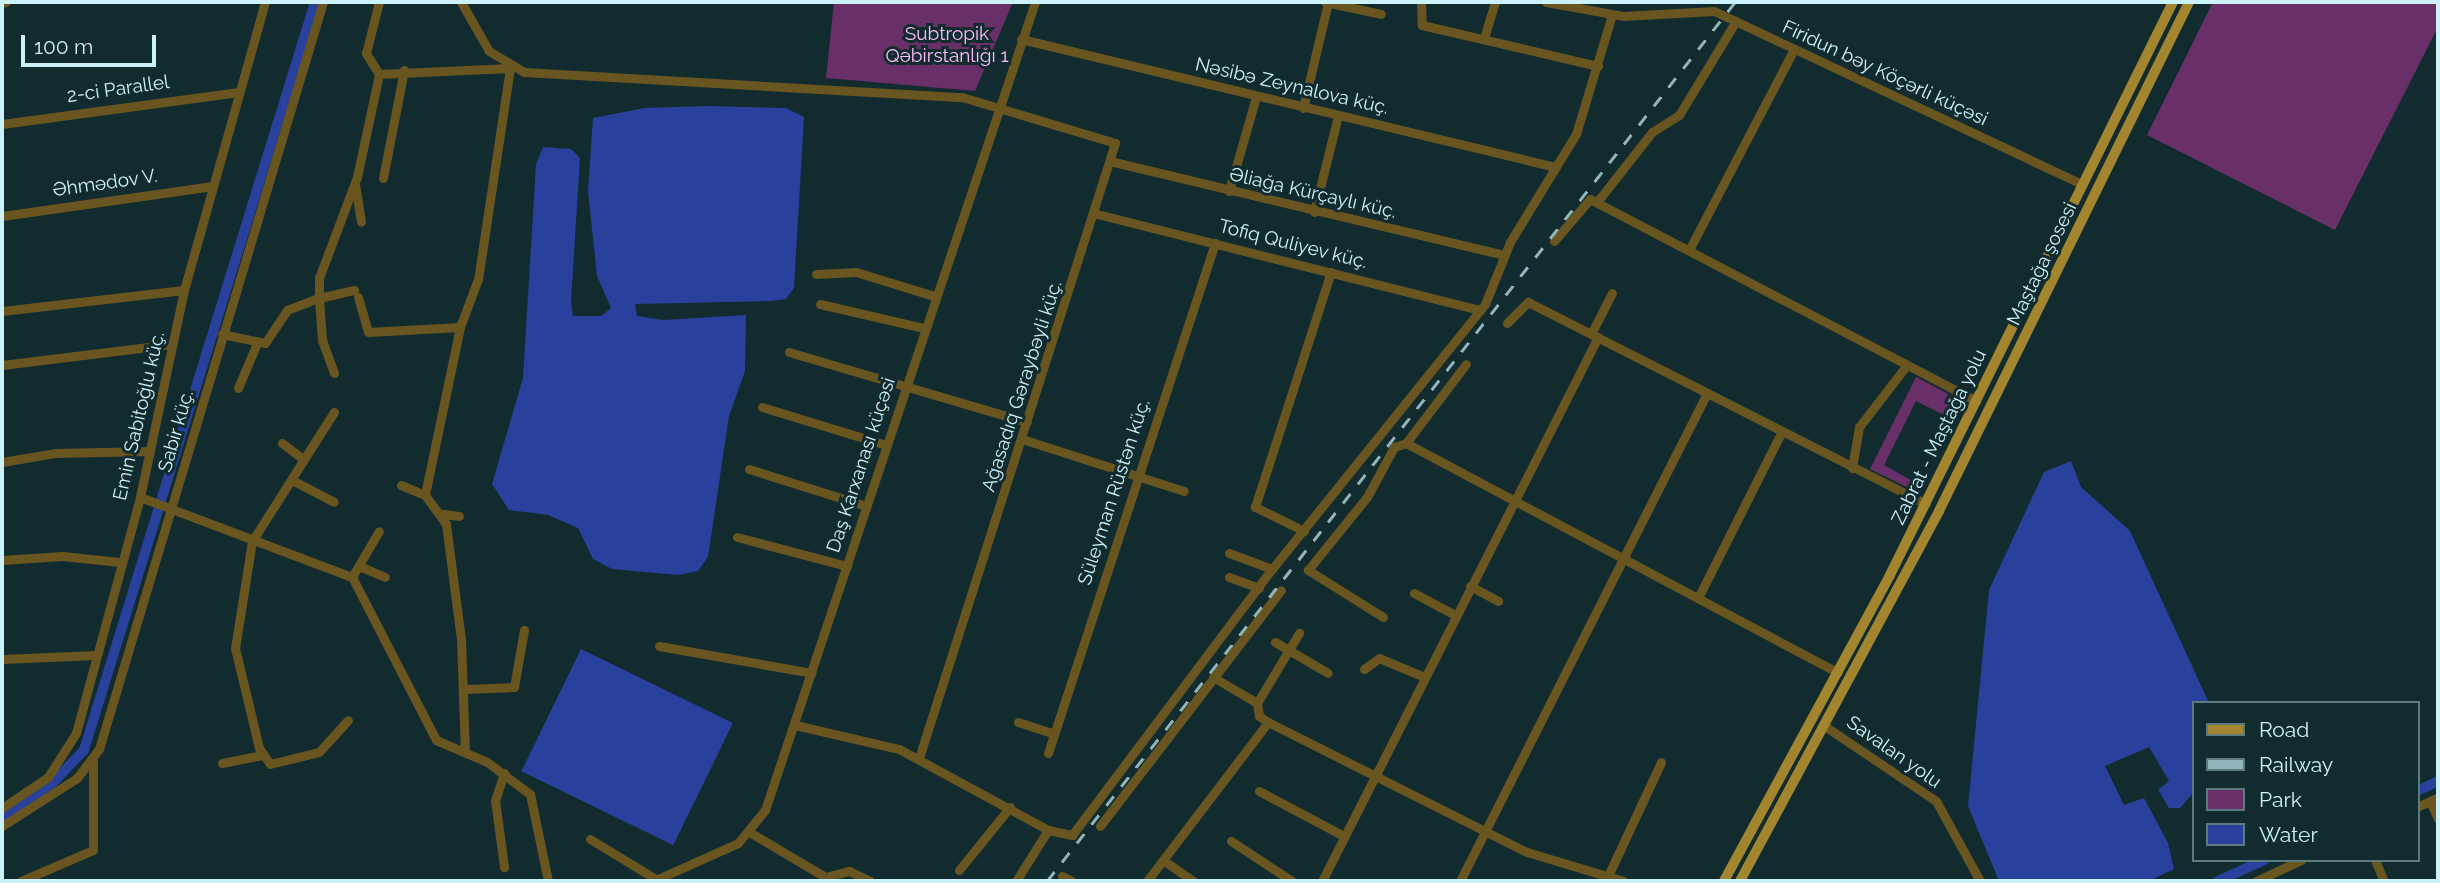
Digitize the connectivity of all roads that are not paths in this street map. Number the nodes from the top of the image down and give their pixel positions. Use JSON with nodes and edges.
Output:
{"nodes":[{"id":1,"x":265,"y":2,"type":"edge"},
{"id":2,"x":323,"y":2,"type":"edge"},
{"id":3,"x":380,"y":2,"type":"edge"},
{"id":4,"x":461,"y":2,"type":"edge"},
{"id":5,"x":1035,"y":2,"type":"edge"},
{"id":6,"x":1326,"y":2,"type":"edge"},
{"id":7,"x":1421,"y":2,"type":"edge"},
{"id":8,"x":1494,"y":2,"type":"edge"},
{"id":9,"x":1546,"y":2,"type":"edge"},
{"id":10,"x":2173,"y":2,"type":"edge"},
{"id":11,"x":2189,"y":2,"type":"edge"},
{"id":12,"x":1381,"y":15,"type":"dead end"},
{"id":13,"x":1612,"y":15,"type":"junction"},
{"id":14,"x":1736,"y":22,"type":"junction"},
{"id":15,"x":1484,"y":38,"type":"junction"},
{"id":16,"x":1021,"y":39,"type":"junction"},
{"id":17,"x":1794,"y":49,"type":"junction"},
{"id":18,"x":1598,"y":66,"type":"junction"},
{"id":19,"x":510,"y":68,"type":"junction"},
{"id":20,"x":404,"y":70,"type":"junction"},
{"id":21,"x":379,"y":74,"type":"junction"},
{"id":22,"x":239,"y":92,"type":"junction"},
{"id":23,"x":1256,"y":97,"type":"junction"},
{"id":24,"x":998,"y":104,"type":"junction"},
{"id":25,"x":1303,"y":108,"type":"junction"},
{"id":26,"x":1338,"y":116,"type":"junction"},
{"id":27,"x":2,"y":124,"type":"edge"},
{"id":28,"x":1114,"y":162,"type":"junction"},
{"id":29,"x":1556,"y":167,"type":"junction"},
{"id":30,"x":383,"y":178,"type":"dead end"},
{"id":31,"x":355,"y":184,"type":"junction"},
{"id":32,"x":2082,"y":184,"type":"junction"},
{"id":33,"x":213,"y":186,"type":"junction"},
{"id":34,"x":1229,"y":191,"type":"junction"},
{"id":35,"x":2097,"y":191,"type":"junction"},
{"id":36,"x":1597,"y":202,"type":"junction"},
{"id":37,"x":1314,"y":212,"type":"junction"},
{"id":38,"x":1097,"y":214,"type":"junction"},
{"id":39,"x":2,"y":216,"type":"edge"},
{"id":40,"x":361,"y":222,"type":"dead end"},
{"id":41,"x":1554,"y":241,"type":"dead end"},
{"id":42,"x":1215,"y":243,"type":"junction"},
{"id":43,"x":1689,"y":250,"type":"junction"},
{"id":44,"x":1504,"y":255,"type":"junction"},
{"id":45,"x":1331,"y":272,"type":"junction"},
{"id":46,"x":816,"y":274,"type":"dead end"},
{"id":47,"x":184,"y":290,"type":"junction"},
{"id":48,"x":1612,"y":293,"type":"dead end"},
{"id":49,"x":934,"y":296,"type":"junction"},
{"id":50,"x":319,"y":298,"type":"junction"},
{"id":51,"x":820,"y":304,"type":"dead end"},
{"id":52,"x":1480,"y":310,"type":"junction"},
{"id":53,"x":2,"y":311,"type":"edge"},
{"id":54,"x":1507,"y":323,"type":"dead end"},
{"id":55,"x":460,"y":327,"type":"junction"},
{"id":56,"x":924,"y":328,"type":"junction"},
{"id":57,"x":222,"y":334,"type":"junction"},
{"id":58,"x":1595,"y":336,"type":"junction"},
{"id":59,"x":257,"y":343,"type":"junction"},
{"id":60,"x":173,"y":344,"type":"junction"},
{"id":61,"x":789,"y":352,"type":"dead end"},
{"id":62,"x":1466,"y":364,"type":"dead end"},
{"id":63,"x":2,"y":365,"type":"edge"},
{"id":64,"x":1907,"y":365,"type":"junction"},
{"id":65,"x":334,"y":373,"type":"dead end"},
{"id":66,"x":905,"y":386,"type":"junction"},
{"id":67,"x":238,"y":388,"type":"dead end"},
{"id":68,"x":1706,"y":395,"type":"junction"},
{"id":69,"x":1976,"y":401,"type":"junction"},
{"id":70,"x":762,"y":407,"type":"dead end"},
{"id":71,"x":334,"y":412,"type":"dead end"},
{"id":72,"x":1027,"y":422,"type":"junction"},
{"id":73,"x":1782,"y":433,"type":"junction"},
{"id":74,"x":1022,"y":439,"type":"junction"},
{"id":75,"x":282,"y":443,"type":"dead end"},
{"id":76,"x":1406,"y":443,"type":"junction"},
{"id":77,"x":886,"y":444,"type":"junction"},
{"id":78,"x":150,"y":452,"type":"junction"},
{"id":79,"x":303,"y":458,"type":"junction"},
{"id":80,"x":2,"y":462,"type":"edge"},
{"id":81,"x":1852,"y":468,"type":"junction"},
{"id":82,"x":749,"y":469,"type":"dead end"},
{"id":83,"x":1137,"y":477,"type":"junction"},
{"id":84,"x":292,"y":480,"type":"junction"},
{"id":85,"x":401,"y":485,"type":"dead end"},
{"id":86,"x":1184,"y":491,"type":"dead end"},
{"id":87,"x":425,"y":495,"type":"junction"},
{"id":88,"x":144,"y":498,"type":"junction"},
{"id":89,"x":1512,"y":500,"type":"junction"},
{"id":90,"x":334,"y":502,"type":"dead end"},
{"id":91,"x":1926,"y":504,"type":"junction"},
{"id":92,"x":170,"y":506,"type":"junction"},
{"id":93,"x":866,"y":506,"type":"junction"},
{"id":94,"x":443,"y":514,"type":"junction"},
{"id":95,"x":459,"y":516,"type":"dead end"},
{"id":96,"x":379,"y":531,"type":"dead end"},
{"id":97,"x":1304,"y":531,"type":"junction"},
{"id":98,"x":737,"y":537,"type":"dead end"},
{"id":99,"x":253,"y":541,"type":"junction"},
{"id":100,"x":1228,"y":554,"type":"dead end"},
{"id":101,"x":1621,"y":556,"type":"junction"},
{"id":102,"x":2,"y":560,"type":"edge"},
{"id":103,"x":120,"y":562,"type":"junction"},
{"id":104,"x":359,"y":566,"type":"junction"},
{"id":105,"x":847,"y":566,"type":"junction"},
{"id":106,"x":1272,"y":569,"type":"junction"},
{"id":107,"x":352,"y":577,"type":"junction"},
{"id":108,"x":1229,"y":577,"type":"dead end"},
{"id":109,"x":385,"y":578,"type":"dead end"},
{"id":110,"x":1470,"y":586,"type":"junction"},
{"id":111,"x":1259,"y":588,"type":"junction"},
{"id":112,"x":1281,"y":590,"type":"dead end"},
{"id":113,"x":1413,"y":593,"type":"dead end"},
{"id":114,"x":1698,"y":598,"type":"junction"},
{"id":115,"x":1499,"y":601,"type":"dead end"},
{"id":116,"x":1455,"y":615,"type":"junction"},
{"id":117,"x":1383,"y":617,"type":"dead end"},
{"id":118,"x":524,"y":630,"type":"dead end"},
{"id":119,"x":1299,"y":633,"type":"dead end"},
{"id":120,"x":1275,"y":642,"type":"dead end"},
{"id":121,"x":659,"y":646,"type":"dead end"},
{"id":122,"x":1288,"y":652,"type":"junction"},
{"id":123,"x":96,"y":655,"type":"junction"},
{"id":124,"x":2,"y":659,"type":"edge"},
{"id":125,"x":1364,"y":669,"type":"dead end"},
{"id":126,"x":812,"y":673,"type":"junction"},
{"id":127,"x":1328,"y":673,"type":"dead end"},
{"id":128,"x":1838,"y":673,"type":"junction"},
{"id":129,"x":1213,"y":677,"type":"junction"},
{"id":130,"x":1422,"y":677,"type":"junction"},
{"id":131,"x":465,"y":689,"type":"junction"},
{"id":132,"x":1257,"y":703,"type":"junction"},
{"id":133,"x":1812,"y":719,"type":"junction"},
{"id":134,"x":348,"y":720,"type":"dead end"},
{"id":135,"x":1018,"y":722,"type":"dead end"},
{"id":136,"x":1268,"y":722,"type":"junction"},
{"id":137,"x":795,"y":725,"type":"junction"},
{"id":138,"x":1826,"y":727,"type":"junction"},
{"id":139,"x":1054,"y":734,"type":"junction"},
{"id":140,"x":465,"y":751,"type":"junction"},
{"id":141,"x":1048,"y":753,"type":"dead end"},
{"id":142,"x":262,"y":755,"type":"junction"},
{"id":143,"x":919,"y":758,"type":"junction"},
{"id":144,"x":93,"y":761,"type":"junction"},
{"id":145,"x":1661,"y":762,"type":"dead end"},
{"id":146,"x":222,"y":763,"type":"dead end"},
{"id":147,"x":504,"y":773,"type":"junction"},
{"id":148,"x":1373,"y":773,"type":"junction"},
{"id":149,"x":1259,"y":791,"type":"dead end"},
{"id":150,"x":2434,"y":799,"type":"edge"},
{"id":151,"x":2,"y":807,"type":"edge"},
{"id":152,"x":1010,"y":807,"type":"junction"},
{"id":153,"x":2438,"y":819,"type":"edge"},
{"id":154,"x":2,"y":826,"type":"edge"},
{"id":155,"x":1100,"y":826,"type":"dead end"},
{"id":156,"x":1048,"y":830,"type":"junction"},
{"id":157,"x":1484,"y":830,"type":"junction"},
{"id":158,"x":751,"y":833,"type":"junction"},
{"id":159,"x":1345,"y":836,"type":"junction"},
{"id":160,"x":590,"y":839,"type":"dead end"},
{"id":161,"x":1231,"y":841,"type":"dead end"},
{"id":162,"x":1163,"y":860,"type":"junction"},
{"id":163,"x":2297,"y":862,"type":"edge"},
{"id":164,"x":2376,"y":862,"type":"edge"},
{"id":165,"x":504,"y":867,"type":"dead end"},
{"id":166,"x":959,"y":870,"type":"dead end"},
{"id":167,"x":1062,"y":876,"type":"dead end"},
{"id":168,"x":1607,"y":878,"type":"junction"},
{"id":169,"x":830,"y":879,"type":"edge"},
{"id":170,"x":21,"y":881,"type":"edge"},
{"id":171,"x":548,"y":881,"type":"edge"},
{"id":172,"x":656,"y":881,"type":"edge"},
{"id":173,"x":870,"y":881,"type":"edge"},
{"id":174,"x":1016,"y":881,"type":"edge"},
{"id":175,"x":1072,"y":881,"type":"edge"},
{"id":176,"x":1147,"y":881,"type":"edge"},
{"id":177,"x":1193,"y":881,"type":"edge"},
{"id":178,"x":1292,"y":881,"type":"edge"},
{"id":179,"x":1322,"y":881,"type":"edge"},
{"id":180,"x":1460,"y":881,"type":"edge"},
{"id":181,"x":1623,"y":881,"type":"edge"},
{"id":182,"x":1724,"y":881,"type":"edge"},
{"id":183,"x":1740,"y":881,"type":"edge"},
{"id":184,"x":1980,"y":881,"type":"edge"},
{"id":185,"x":2256,"y":881,"type":"edge"},
{"id":186,"x":2384,"y":881,"type":"edge"}],
"edges":[{"from":1,"to":22,"type":"street","name":"Emin Sabitoğlu küç."},
{"from":2,"to":57,"type":"street","name":"Sabir küç."},
{"from":3,"to":21,"type":"street"},
{"from":4,"to":19,"type":"street"},
{"from":5,"to":16,"type":"street","name":"Daş Karxanası küçəsi"},
{"from":6,"to":12,"type":"street"},
{"from":6,"to":25,"type":"street"},
{"from":7,"to":15,"type":"street"},
{"from":8,"to":15,"type":"street"},
{"from":9,"to":13,"type":"street","name":"Firidun bəy Köçərli küçəsi"},
{"from":10,"to":32,"type":"main road","name":"Zabrat - Maştağa yolu"},
{"from":11,"to":35,"type":"main road","name":"Maştağa şosesi"},
{"from":13,"to":14,"type":"street","name":"Firidun bəy Köçərli küçəsi"},
{"from":13,"to":18,"type":"street"},
{"from":14,"to":17,"type":"street","name":"Firidun bəy Köçərli küçəsi"},
{"from":14,"to":36,"type":"street"},
{"from":15,"to":18,"type":"street"},
{"from":16,"to":23,"type":"street","name":"Nəsibə Zeynalova küç."},
{"from":16,"to":24,"type":"street","name":"Daş Karxanası küçəsi"},
{"from":17,"to":32,"type":"street","name":"Firidun bəy Köçərli küçəsi"},
{"from":17,"to":43,"type":"street"},
{"from":18,"to":29,"type":"street"},
{"from":19,"to":20,"type":"street"},
{"from":19,"to":24,"type":"street"},
{"from":19,"to":55,"type":"street"},
{"from":20,"to":21,"type":"street"},
{"from":20,"to":30,"type":"street"},
{"from":21,"to":31,"type":"street"},
{"from":22,"to":27,"type":"street","name":"2-ci Parallel"},
{"from":22,"to":33,"type":"street","name":"Emin Sabitoğlu küç."},
{"from":23,"to":25,"type":"street","name":"Nəsibə Zeynalova küç."},
{"from":23,"to":34,"type":"street"},
{"from":24,"to":28,"type":"street"},
{"from":24,"to":49,"type":"street","name":"Daş Karxanası küçəsi"},
{"from":25,"to":26,"type":"street","name":"Nəsibə Zeynalova küç."},
{"from":26,"to":29,"type":"street","name":"Nəsibə Zeynalova küç."},
{"from":26,"to":37,"type":"street"},
{"from":28,"to":34,"type":"street","name":"Əliağa Kürçaylı küç."},
{"from":28,"to":38,"type":"street","name":"Ağasadıq Gəraybəyli küç."},
{"from":29,"to":44,"type":"street"},
{"from":31,"to":40,"type":"street"},
{"from":31,"to":50,"type":"street"},
{"from":32,"to":35,"type":"main road"},
{"from":32,"to":69,"type":"main road","name":"Zabrat - Maştağa yolu"},
{"from":33,"to":39,"type":"street","name":"Əhmədov V."},
{"from":33,"to":47,"type":"street","name":"Emin Sabitoğlu küç."},
{"from":34,"to":37,"type":"street","name":"Əliağa Kürçaylı küç."},
{"from":35,"to":138,"type":"main road","name":"Maştağa şosesi"},
{"from":36,"to":41,"type":"street"},
{"from":36,"to":43,"type":"street"},
{"from":37,"to":44,"type":"street","name":"Əliağa Kürçaylı küç."},
{"from":38,"to":42,"type":"street","name":"Tofiq Quliyev küç."},
{"from":38,"to":72,"type":"street","name":"Ağasadıq Gəraybəyli küç."},
{"from":42,"to":45,"type":"street","name":"Tofiq Quliyev küç."},
{"from":42,"to":83,"type":"street","name":"Süleyman Rüstən küç."},
{"from":43,"to":64,"type":"street"},
{"from":44,"to":52,"type":"street"},
{"from":45,"to":52,"type":"street","name":"Tofiq Quliyev küç."},
{"from":45,"to":97,"type":"street"},
{"from":46,"to":49,"type":"street"},
{"from":47,"to":53,"type":"street"},
{"from":47,"to":60,"type":"street","name":"Emin Sabitoğlu küç."},
{"from":48,"to":58,"type":"street"},
{"from":49,"to":56,"type":"street","name":"Daş Karxanası küçəsi"},
{"from":50,"to":55,"type":"street"},
{"from":50,"to":59,"type":"street"},
{"from":50,"to":65,"type":"street"},
{"from":51,"to":56,"type":"street"},
{"from":52,"to":97,"type":"street"},
{"from":54,"to":58,"type":"street"},
{"from":55,"to":87,"type":"street"},
{"from":56,"to":66,"type":"street","name":"Daş Karxanası küçəsi"},
{"from":57,"to":59,"type":"street"},
{"from":57,"to":92,"type":"street","name":"Sabir küç."},
{"from":58,"to":68,"type":"street"},
{"from":58,"to":89,"type":"street"},
{"from":59,"to":67,"type":"street"},
{"from":60,"to":63,"type":"street"},
{"from":60,"to":78,"type":"street","name":"Emin Sabitoğlu küç."},
{"from":61,"to":66,"type":"street"},
{"from":62,"to":76,"type":"street"},
{"from":64,"to":69,"type":"street"},
{"from":64,"to":81,"type":"street"},
{"from":66,"to":72,"type":"street"},
{"from":66,"to":77,"type":"street","name":"Daş Karxanası küçəsi"},
{"from":68,"to":73,"type":"street"},
{"from":68,"to":101,"type":"street"},
{"from":69,"to":91,"type":"main road","name":"Zabrat - Maştağa yolu"},
{"from":70,"to":77,"type":"street"},
{"from":71,"to":79,"type":"street"},
{"from":72,"to":74,"type":"street","name":"Ağasadıq Gəraybəyli küç."},
{"from":73,"to":81,"type":"street"},
{"from":73,"to":114,"type":"street"},
{"from":74,"to":83,"type":"street"},
{"from":74,"to":143,"type":"street","name":"Ağasadıq Gəraybəyli küç."},
{"from":75,"to":79,"type":"street"},
{"from":76,"to":89,"type":"street"},
{"from":76,"to":117,"type":"street"},
{"from":77,"to":93,"type":"street","name":"Daş Karxanası küçəsi"},
{"from":78,"to":80,"type":"street"},
{"from":78,"to":88,"type":"street","name":"Emin Sabitoğlu küç."},
{"from":79,"to":84,"type":"street"},
{"from":81,"to":91,"type":"street"},
{"from":82,"to":93,"type":"street"},
{"from":83,"to":86,"type":"street"},
{"from":83,"to":139,"type":"street","name":"Süleyman Rüstən küç."},
{"from":84,"to":90,"type":"street"},
{"from":84,"to":99,"type":"street"},
{"from":85,"to":87,"type":"street"},
{"from":87,"to":94,"type":"street"},
{"from":88,"to":92,"type":"street"},
{"from":88,"to":103,"type":"street","name":"Emin Sabitoğlu küç."},
{"from":89,"to":101,"type":"street"},
{"from":89,"to":110,"type":"street"},
{"from":91,"to":128,"type":"main road","name":"Zabrat - Maştağa yolu"},
{"from":92,"to":99,"type":"street"},
{"from":92,"to":144,"type":"street","name":"Sabir küç."},
{"from":93,"to":105,"type":"street","name":"Daş Karxanası küçəsi"},
{"from":94,"to":95,"type":"street"},
{"from":94,"to":131,"type":"street"},
{"from":96,"to":104,"type":"street"},
{"from":97,"to":106,"type":"street"},
{"from":98,"to":105,"type":"street"},
{"from":99,"to":107,"type":"street"},
{"from":99,"to":142,"type":"street"},
{"from":100,"to":106,"type":"street"},
{"from":101,"to":114,"type":"street"},
{"from":101,"to":157,"type":"street"},
{"from":102,"to":103,"type":"street"},
{"from":103,"to":123,"type":"street","name":"Emin Sabitoğlu küç."},
{"from":104,"to":107,"type":"street"},
{"from":104,"to":109,"type":"street"},
{"from":105,"to":126,"type":"street","name":"Daş Karxanası küçəsi"},
{"from":106,"to":111,"type":"street"},
{"from":107,"to":140,"type":"street"},
{"from":108,"to":111,"type":"street"},
{"from":110,"to":115,"type":"street"},
{"from":110,"to":116,"type":"street"},
{"from":111,"to":156,"type":"street"},
{"from":112,"to":129,"type":"street"},
{"from":113,"to":116,"type":"street"},
{"from":114,"to":128,"type":"street"},
{"from":116,"to":130,"type":"street"},
{"from":118,"to":131,"type":"street"},
{"from":119,"to":122,"type":"street"},
{"from":120,"to":122,"type":"street"},
{"from":121,"to":126,"type":"street"},
{"from":122,"to":127,"type":"street"},
{"from":122,"to":132,"type":"street"},
{"from":123,"to":124,"type":"street"},
{"from":123,"to":151,"type":"street","name":"Emin Sabitoğlu küç."},
{"from":125,"to":130,"type":"street"},
{"from":126,"to":137,"type":"street","name":"Daş Karxanası küçəsi"},
{"from":128,"to":133,"type":"main road","name":"Zabrat - Maştağa yolu"},
{"from":129,"to":132,"type":"street"},
{"from":129,"to":155,"type":"street"},
{"from":130,"to":148,"type":"street"},
{"from":131,"to":140,"type":"street"},
{"from":132,"to":136,"type":"street"},
{"from":133,"to":138,"type":"main road"},
{"from":133,"to":182,"type":"main road","name":"Zabrat - Maştağa yolu"},
{"from":134,"to":142,"type":"street"},
{"from":135,"to":139,"type":"street"},
{"from":136,"to":148,"type":"street"},
{"from":136,"to":162,"type":"street"},
{"from":137,"to":143,"type":"street"},
{"from":137,"to":158,"type":"street","name":"Daş Karxanası küçəsi"},
{"from":138,"to":183,"type":"main road","name":"Maştağa şosesi"},
{"from":138,"to":184,"type":"street","name":"Savalan yolu"},
{"from":139,"to":141,"type":"street","name":"Süleyman Rüstən küç."},
{"from":140,"to":147,"type":"street"},
{"from":142,"to":146,"type":"street"},
{"from":143,"to":152,"type":"street"},
{"from":144,"to":154,"type":"street"},
{"from":144,"to":170,"type":"street","name":"Sabir küç."},
{"from":145,"to":168,"type":"street"},
{"from":147,"to":165,"type":"street"},
{"from":147,"to":171,"type":"street"},
{"from":148,"to":157,"type":"street"},
{"from":148,"to":159,"type":"street"},
{"from":149,"to":159,"type":"street"},
{"from":150,"to":153,"type":"street"},
{"from":152,"to":156,"type":"street"},
{"from":152,"to":166,"type":"street"},
{"from":156,"to":174,"type":"street"},
{"from":157,"to":168,"type":"street"},
{"from":157,"to":180,"type":"street"},
{"from":158,"to":169,"type":"street"},
{"from":158,"to":172,"type":"street"},
{"from":159,"to":179,"type":"street"},
{"from":160,"to":172,"type":"street"},
{"from":161,"to":178,"type":"street"},
{"from":162,"to":176,"type":"street"},
{"from":162,"to":177,"type":"street"},
{"from":163,"to":185,"type":"street"},
{"from":164,"to":186,"type":"street"},
{"from":167,"to":175,"type":"street"},
{"from":168,"to":181,"type":"street"},
{"from":169,"to":173,"type":"street"}]}
